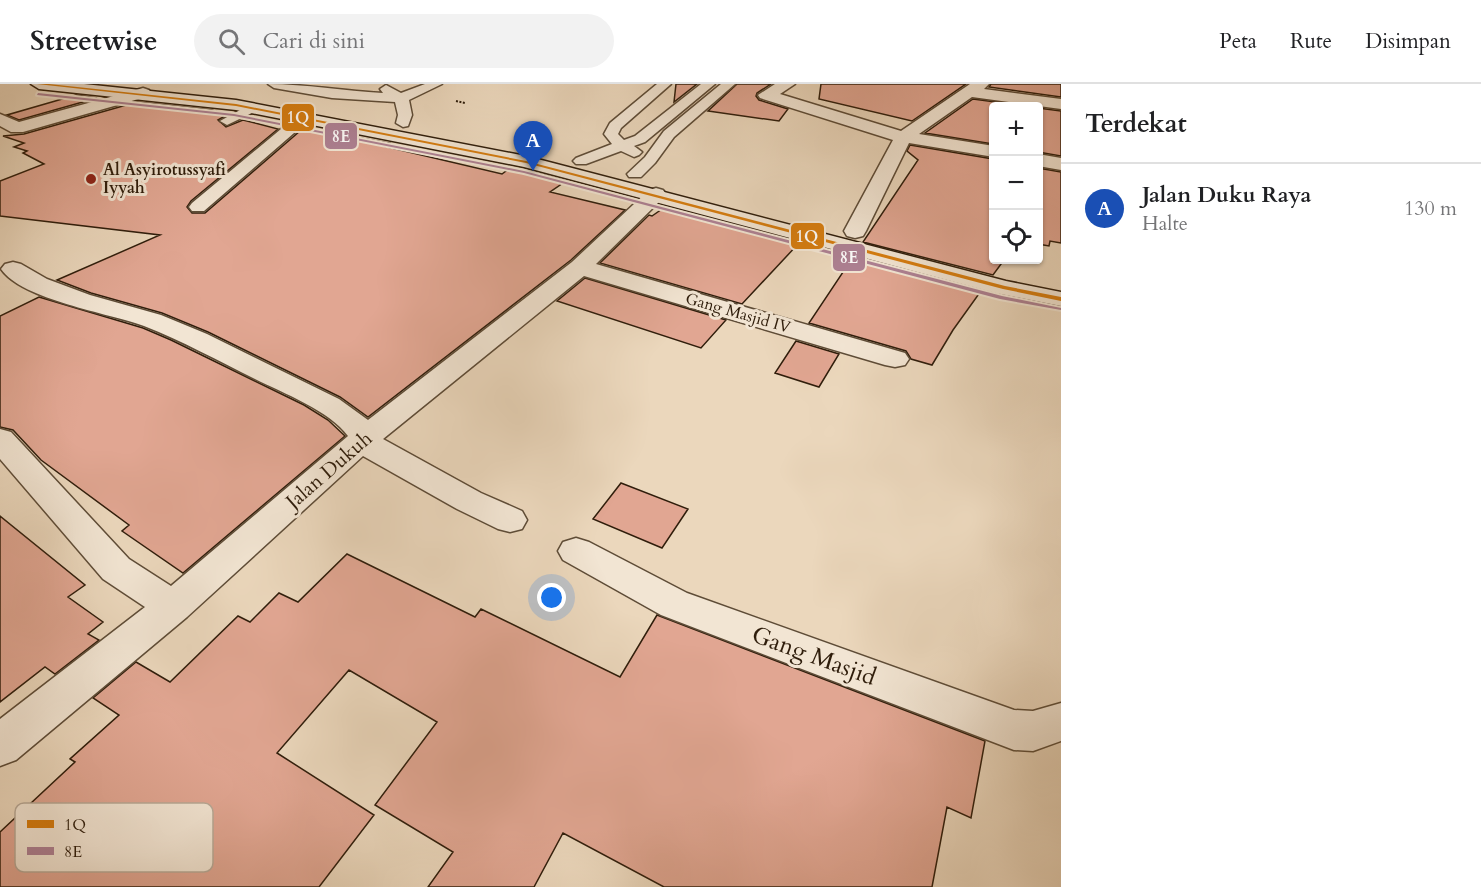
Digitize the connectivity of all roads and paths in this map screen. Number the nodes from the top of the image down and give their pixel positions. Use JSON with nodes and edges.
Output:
{"nodes":[{"id":1,"x":39,"y":84,"type":"edge"},
{"id":2,"x":191,"y":84,"type":"edge"},
{"id":3,"x":274,"y":84,"type":"edge"},
{"id":4,"x":379,"y":84,"type":"edge"},
{"id":5,"x":436,"y":84,"type":"edge"},
{"id":6,"x":664,"y":84,"type":"edge"},
{"id":7,"x":709,"y":84,"type":"edge"},
{"id":8,"x":729,"y":84,"type":"edge"},
{"id":9,"x":787,"y":84,"type":"edge"},
{"id":10,"x":974,"y":88,"type":"edge"},
{"id":11,"x":143,"y":93,"type":"junction"},
{"id":12,"x":401,"y":98,"type":"junction"},
{"id":13,"x":1061,"y":104,"type":"edge"},
{"id":14,"x":242,"y":107,"type":"junction"},
{"id":15,"x":304,"y":117,"type":"junction"},
{"id":16,"x":0,"y":119,"type":"edge"},
{"id":17,"x":403,"y":123,"type":"junction"},
{"id":18,"x":9,"y":130,"type":"edge"},
{"id":19,"x":903,"y":137,"type":"junction"},
{"id":20,"x":621,"y":146,"type":"junction"},
{"id":21,"x":989,"y":151,"type":"edge"},
{"id":22,"x":650,"y":160,"type":"junction"},
{"id":23,"x":581,"y":161,"type":"junction"},
{"id":24,"x":1043,"y":161,"type":"edge"},
{"id":25,"x":1061,"y":164,"type":"edge"},
{"id":26,"x":646,"y":184,"type":"junction"},
{"id":27,"x":198,"y":207,"type":"dead end"},
{"id":28,"x":855,"y":231,"type":"junction"},
{"id":29,"x":955,"y":256,"type":"dead end"},
{"id":30,"x":580,"y":267,"type":"junction"},
{"id":31,"x":14,"y":269,"type":"dead end"},
{"id":32,"x":1061,"y":298,"type":"edge"},
{"id":33,"x":895,"y":359,"type":"dead end"},
{"id":34,"x":365,"y":438,"type":"junction"},
{"id":35,"x":0,"y":439,"type":"edge"},
{"id":36,"x":510,"y":520,"type":"dead end"},
{"id":37,"x":576,"y":551,"type":"dead end"},
{"id":38,"x":173,"y":606,"type":"junction"},
{"id":39,"x":1061,"y":722,"type":"edge"},
{"id":40,"x":0,"y":746,"type":"edge"}],
"edges":[{"from":1,"to":11,"type":"street"},
{"from":2,"to":14,"type":"street"},
{"from":3,"to":12,"type":"lane"},
{"from":4,"to":12,"type":"lane"},
{"from":5,"to":12,"type":"lane"},
{"from":6,"to":20,"type":"lane"},
{"from":7,"to":20,"type":"lane"},
{"from":8,"to":22,"type":"lane"},
{"from":9,"to":19,"type":"street"},
{"from":10,"to":13,"type":"street"},
{"from":10,"to":19,"type":"street"},
{"from":11,"to":14,"type":"street"},
{"from":11,"to":18,"type":"street"},
{"from":12,"to":17,"type":"lane"},
{"from":14,"to":15,"type":"street"},
{"from":14,"to":17,"type":"street"},
{"from":15,"to":26,"type":"street"},
{"from":15,"to":27,"type":"lane"},
{"from":16,"to":18,"type":"street"},
{"from":17,"to":23,"type":"street"},
{"from":19,"to":21,"type":"street"},
{"from":19,"to":28,"type":"street"},
{"from":20,"to":22,"type":"lane"},
{"from":20,"to":23,"type":"lane"},
{"from":22,"to":26,"type":"lane"},
{"from":23,"to":26,"type":"street"},
{"from":24,"to":25,"type":"street"},
{"from":26,"to":28,"type":"street"},
{"from":26,"to":30,"type":"street","name":"Jalan Dukuh"},
{"from":26,"to":32,"type":"street"},
{"from":28,"to":29,"type":"street"},
{"from":30,"to":33,"type":"street","name":"Gang Masjid IV"},
{"from":30,"to":34,"type":"street","name":"Jalan Dukuh"},
{"from":31,"to":34,"type":"street"},
{"from":34,"to":36,"type":"street"},
{"from":34,"to":38,"type":"street","name":"Jalan Dukuh"},
{"from":35,"to":38,"type":"street"},
{"from":37,"to":39,"type":"street","name":"Gang Masjid"},
{"from":38,"to":40,"type":"street","name":"Jalan Dukuh"}]}
